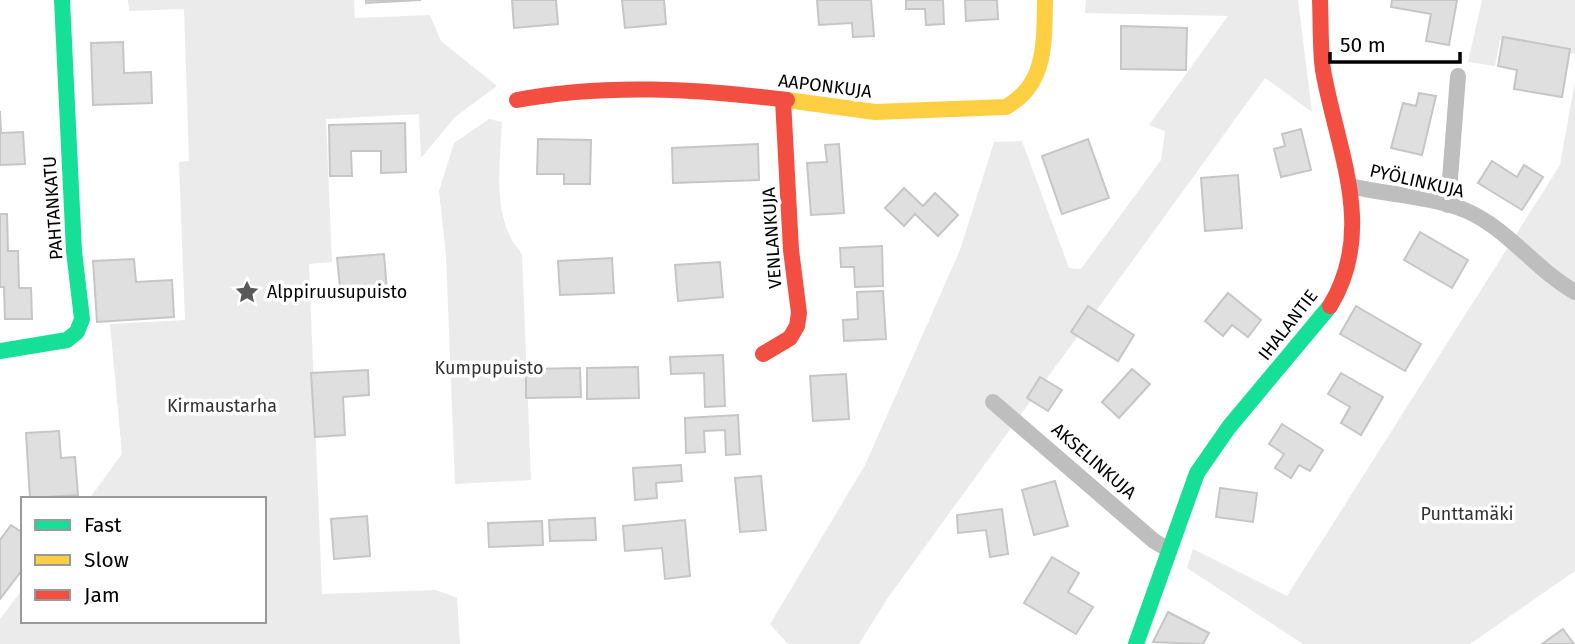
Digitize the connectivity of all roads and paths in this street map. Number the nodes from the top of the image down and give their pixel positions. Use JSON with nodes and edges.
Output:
{"nodes":[{"id":1,"x":62,"y":0,"type":"edge"},
{"id":2,"x":1045,"y":0,"type":"edge"},
{"id":3,"x":1320,"y":0,"type":"edge"},
{"id":4,"x":1458,"y":76,"type":"dead end"},
{"id":5,"x":517,"y":100,"type":"dead end"},
{"id":6,"x":783,"y":100,"type":"junction"},
{"id":7,"x":1350,"y":186,"type":"junction"},
{"id":8,"x":1448,"y":205,"type":"junction"},
{"id":9,"x":1575,"y":292,"type":"edge"},
{"id":10,"x":0,"y":351,"type":"edge"},
{"id":11,"x":763,"y":354,"type":"dead end"},
{"id":12,"x":993,"y":402,"type":"dead end"},
{"id":13,"x":1168,"y":550,"type":"junction"},
{"id":14,"x":1136,"y":644,"type":"edge"}],
"edges":[{"from":1,"to":10,"type":"street","name":"PAHTANKATU"},
{"from":2,"to":6,"type":"street","name":"AAPONKUJA"},
{"from":3,"to":7,"type":"street","name":"IHALANTIE"},
{"from":4,"to":8,"type":"street"},
{"from":5,"to":6,"type":"street","name":"AAPONKUJA"},
{"from":6,"to":11,"type":"street","name":"VENLANKUJA"},
{"from":7,"to":8,"type":"street","name":"PYÖLINKUJA"},
{"from":7,"to":13,"type":"street","name":"IHALANTIE"},
{"from":8,"to":9,"type":"street","name":"PYÖLINKUJA"},
{"from":12,"to":13,"type":"street","name":"AKSELINKUJA"},
{"from":13,"to":14,"type":"street","name":"IHALANTIE"}]}
